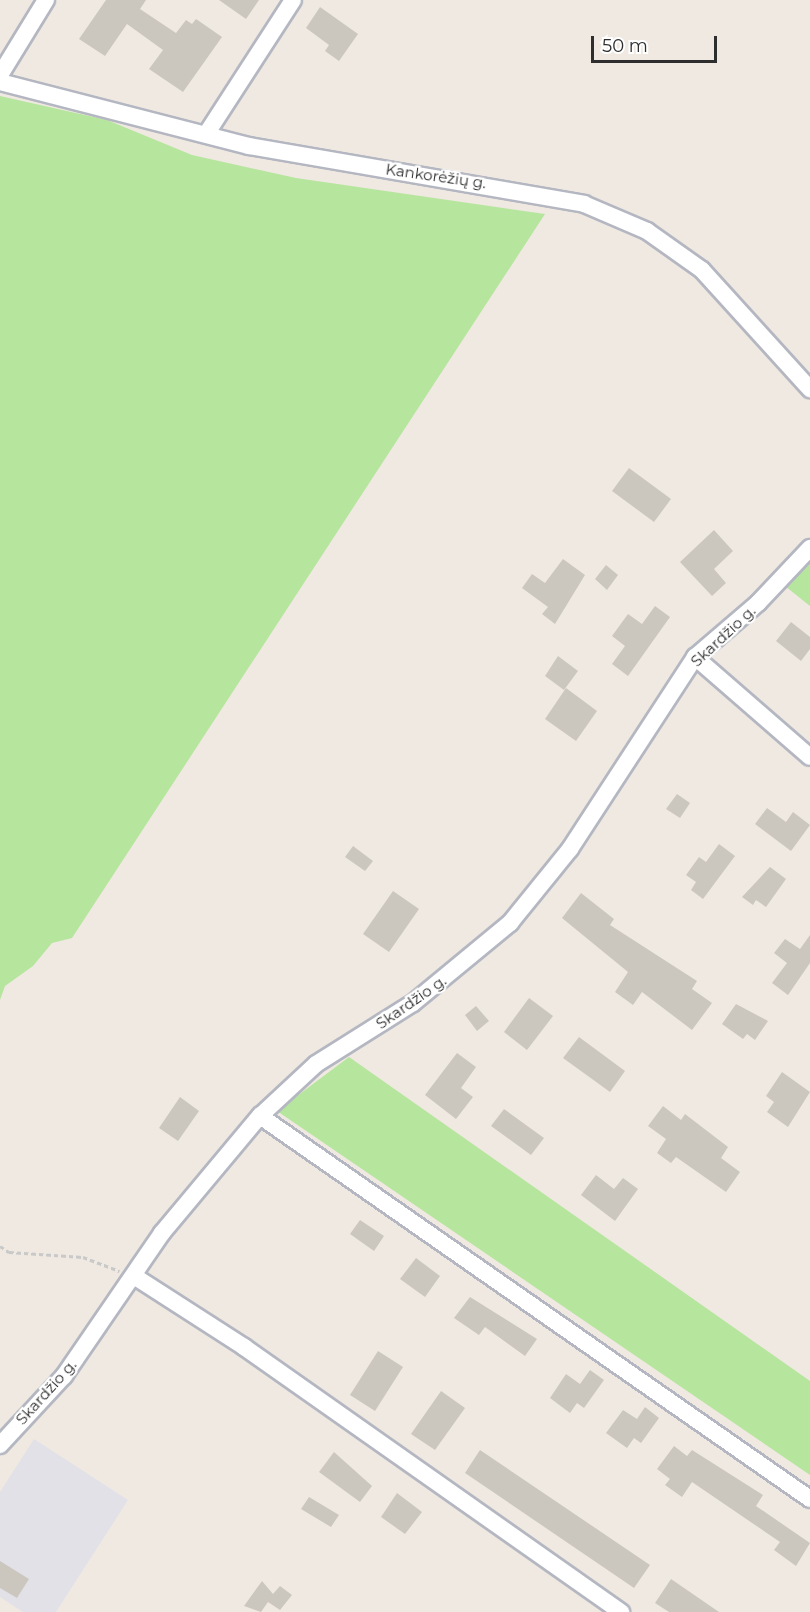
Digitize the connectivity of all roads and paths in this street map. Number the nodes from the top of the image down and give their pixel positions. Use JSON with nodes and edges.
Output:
{"nodes":[{"id":1,"x":46,"y":0,"type":"edge"},
{"id":2,"x":293,"y":0,"type":"edge"},
{"id":3,"x":0,"y":75,"type":"edge"},
{"id":4,"x":0,"y":82,"type":"edge"},
{"id":5,"x":207,"y":133,"type":"junction"},
{"id":6,"x":810,"y":389,"type":"edge"},
{"id":7,"x":810,"y":548,"type":"edge"},
{"id":8,"x":695,"y":657,"type":"junction"},
{"id":9,"x":810,"y":758,"type":"edge"},
{"id":10,"x":260,"y":1116,"type":"junction"},
{"id":11,"x":0,"y":1246,"type":"edge"},
{"id":12,"x":134,"y":1276,"type":"junction"},
{"id":13,"x":0,"y":1445,"type":"edge"},
{"id":14,"x":810,"y":1499,"type":"edge"},
{"id":15,"x":621,"y":1612,"type":"edge"}],
"edges":[{"from":1,"to":3,"type":"street"},
{"from":2,"to":5,"type":"street"},
{"from":4,"to":5,"type":"street","name":"Kankorėžių g."},
{"from":5,"to":6,"type":"street","name":"Kankorėžių g."},
{"from":7,"to":8,"type":"street","name":"Skardžio g."},
{"from":8,"to":9,"type":"street"},
{"from":8,"to":10,"type":"street","name":"Skardžio g."},
{"from":10,"to":12,"type":"street","name":"Skardžio g."},
{"from":10,"to":14,"type":"street"},
{"from":11,"to":12,"type":"path"},
{"from":12,"to":13,"type":"street","name":"Skardžio g."},
{"from":12,"to":15,"type":"street"}]}
